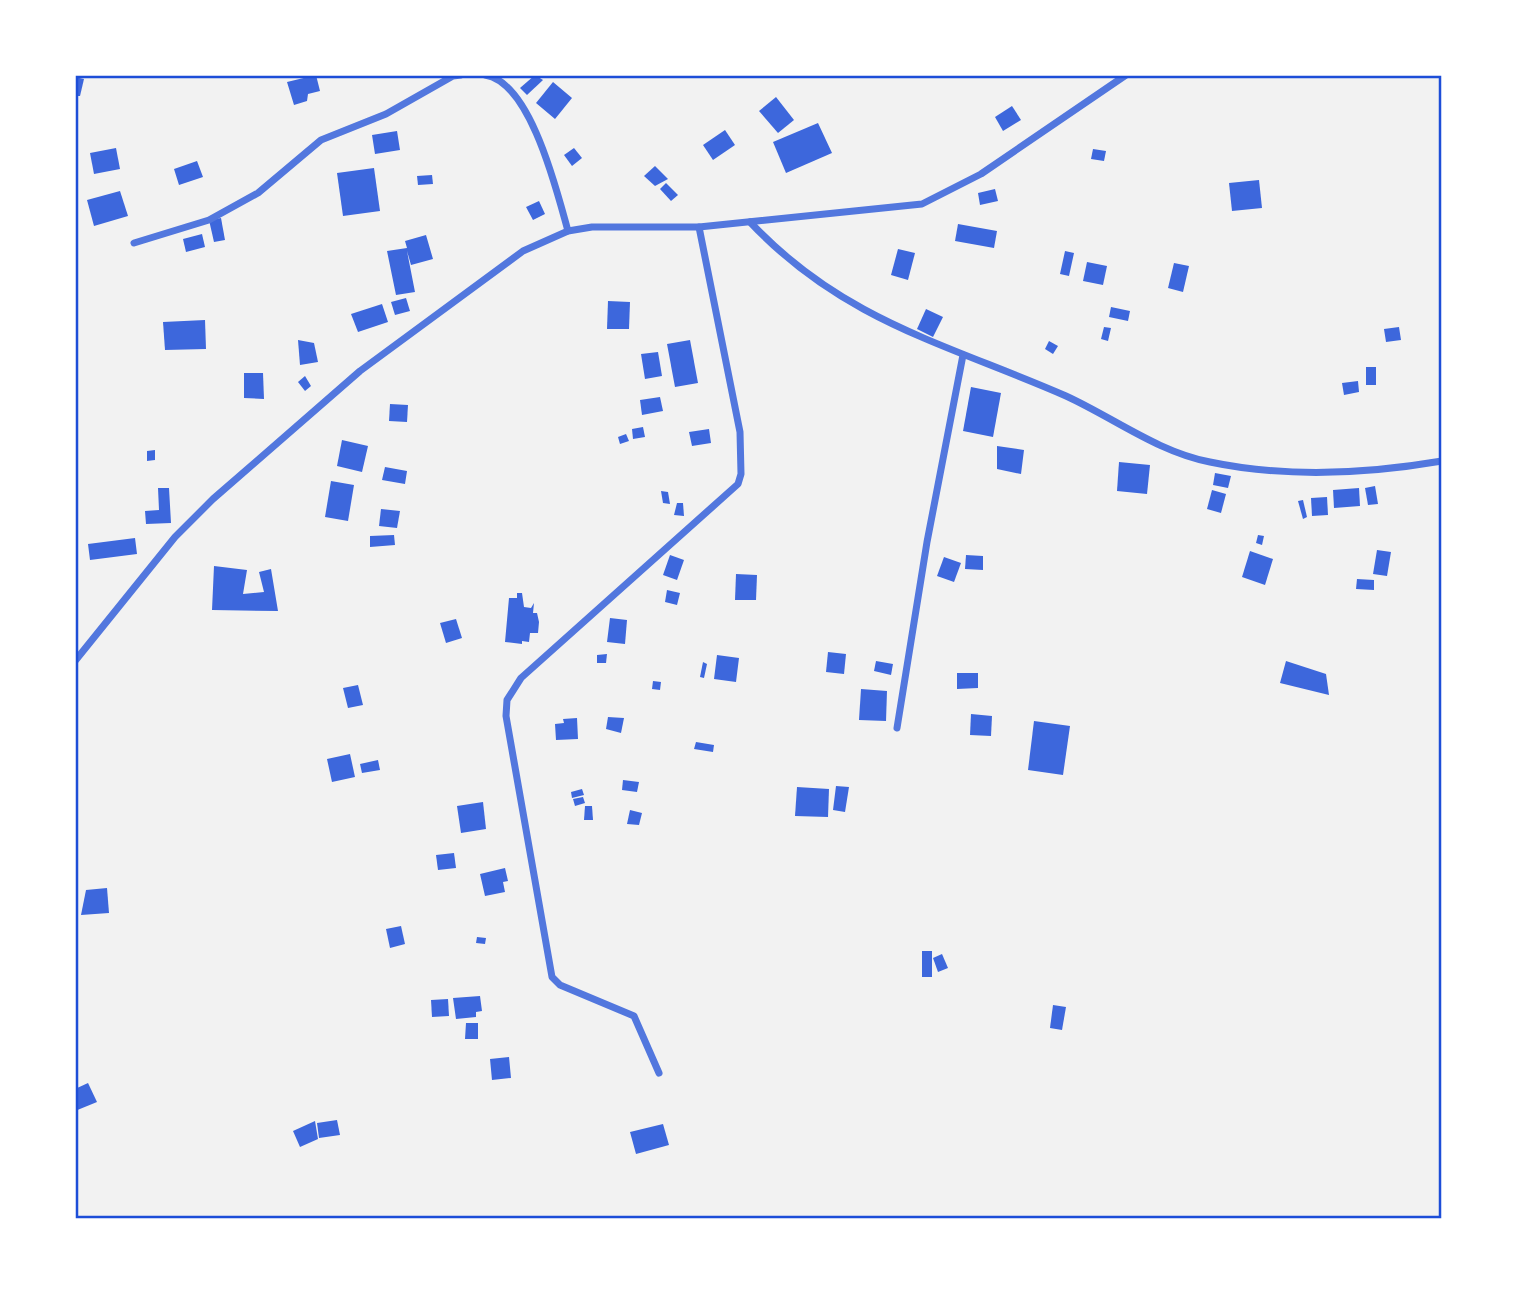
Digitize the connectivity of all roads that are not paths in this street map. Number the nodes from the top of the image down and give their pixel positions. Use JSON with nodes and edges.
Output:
{"nodes":[{"id":1,"x":461,"y":75,"type":"edge"},
{"id":2,"x":485,"y":75,"type":"edge"},
{"id":3,"x":1126,"y":75,"type":"edge"},
{"id":4,"x":750,"y":222,"type":"junction"},
{"id":5,"x":699,"y":227,"type":"junction"},
{"id":6,"x":568,"y":231,"type":"junction"},
{"id":7,"x":134,"y":243,"type":"dead end"},
{"id":8,"x":963,"y":355,"type":"junction"},
{"id":9,"x":1442,"y":461,"type":"edge"},
{"id":10,"x":75,"y":661,"type":"edge"},
{"id":11,"x":898,"y":728,"type":"dead end"},
{"id":12,"x":659,"y":1073,"type":"dead end"}],
"edges":[{"from":1,"to":7,"type":"street"},
{"from":2,"to":6,"type":"street"},
{"from":3,"to":4,"type":"street"},
{"from":4,"to":5,"type":"street"},
{"from":4,"to":8,"type":"street"},
{"from":5,"to":6,"type":"street"},
{"from":5,"to":12,"type":"street"},
{"from":6,"to":10,"type":"street"},
{"from":8,"to":9,"type":"street"},
{"from":8,"to":11,"type":"street"}]}
